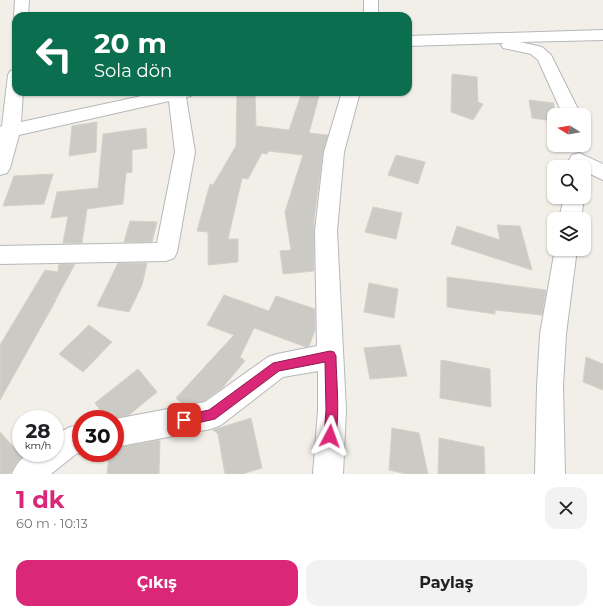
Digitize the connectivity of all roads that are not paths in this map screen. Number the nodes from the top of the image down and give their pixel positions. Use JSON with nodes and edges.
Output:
{"nodes":[{"id":1,"x":22,"y":0,"type":"edge"},
{"id":2,"x":371,"y":0,"type":"edge"},
{"id":3,"x":21,"y":12,"type":"edge"},
{"id":4,"x":371,"y":12,"type":"edge"},
{"id":5,"x":603,"y":35,"type":"edge"},
{"id":6,"x":486,"y":38,"type":"junction"},
{"id":7,"x":412,"y":41,"type":"edge"},
{"id":8,"x":12,"y":96,"type":"edge"},
{"id":9,"x":168,"y":96,"type":"edge"},
{"id":10,"x":181,"y":96,"type":"edge"},
{"id":11,"x":350,"y":96,"type":"edge"},
{"id":12,"x":569,"y":108,"type":"edge"},
{"id":13,"x":6,"y":132,"type":"edge"},
{"id":14,"x":579,"y":157,"type":"edge"},
{"id":15,"x":0,"y":168,"type":"edge"},
{"id":16,"x":603,"y":173,"type":"edge"},
{"id":17,"x":0,"y":254,"type":"edge"},
{"id":18,"x":565,"y":256,"type":"edge"},
{"id":19,"x":330,"y":356,"type":"junction"},
{"id":20,"x":124,"y":431,"type":"edge"},
{"id":21,"x":72,"y":442,"type":"edge"},
{"id":22,"x":27,"y":474,"type":"edge"},
{"id":23,"x":328,"y":474,"type":"edge"},
{"id":24,"x":550,"y":474,"type":"edge"}],
"edges":[{"from":1,"to":3,"type":"street"},
{"from":2,"to":4,"type":"street"},
{"from":5,"to":6,"type":"street"},
{"from":6,"to":7,"type":"street"},
{"from":6,"to":12,"type":"street"},
{"from":8,"to":13,"type":"street"},
{"from":9,"to":13,"type":"street"},
{"from":10,"to":17,"type":"street"},
{"from":11,"to":19,"type":"street"},
{"from":13,"to":15,"type":"street"},
{"from":14,"to":16,"type":"street"},
{"from":18,"to":24,"type":"street"},
{"from":19,"to":20,"type":"street"},
{"from":19,"to":23,"type":"street"},
{"from":21,"to":22,"type":"street"}]}
